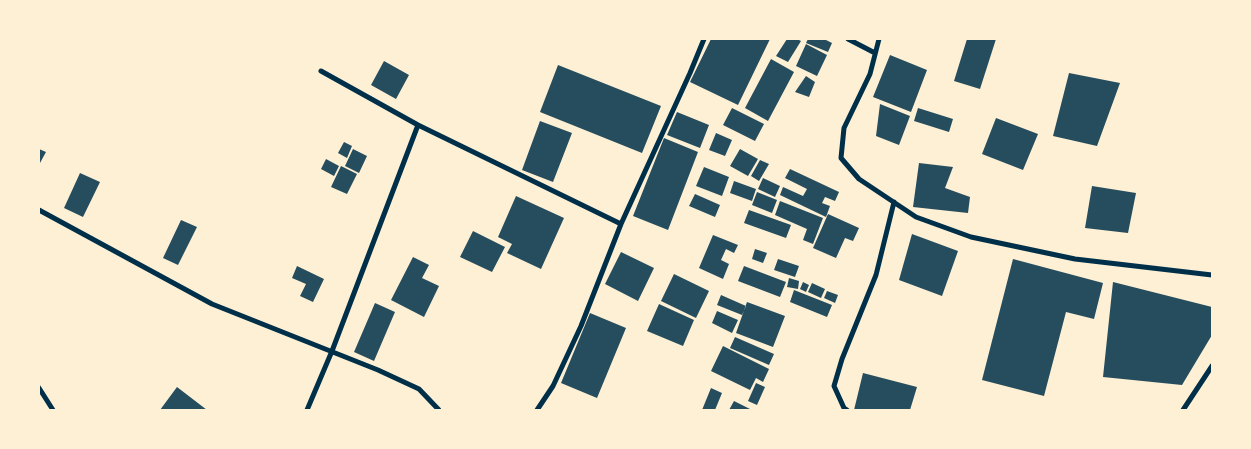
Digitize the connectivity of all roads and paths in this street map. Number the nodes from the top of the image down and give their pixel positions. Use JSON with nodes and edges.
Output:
{"nodes":[{"id":1,"x":704,"y":39,"type":"edge"},
{"id":2,"x":848,"y":39,"type":"edge"},
{"id":3,"x":879,"y":39,"type":"edge"},
{"id":4,"x":875,"y":53,"type":"junction"},
{"id":5,"x":321,"y":71,"type":"dead end"},
{"id":6,"x":418,"y":125,"type":"junction"},
{"id":7,"x":894,"y":202,"type":"junction"},
{"id":8,"x":39,"y":210,"type":"edge"},
{"id":9,"x":621,"y":224,"type":"junction"},
{"id":10,"x":1212,"y":275,"type":"edge"},
{"id":11,"x":332,"y":351,"type":"junction"},
{"id":12,"x":1212,"y":366,"type":"edge"},
{"id":13,"x":39,"y":388,"type":"edge"},
{"id":14,"x":53,"y":410,"type":"edge"},
{"id":15,"x":307,"y":410,"type":"edge"},
{"id":16,"x":439,"y":410,"type":"edge"},
{"id":17,"x":537,"y":410,"type":"edge"},
{"id":18,"x":847,"y":410,"type":"edge"},
{"id":19,"x":1183,"y":410,"type":"edge"}],
"edges":[{"from":1,"to":9,"type":"street"},
{"from":2,"to":4,"type":"street"},
{"from":3,"to":4,"type":"street"},
{"from":4,"to":7,"type":"street"},
{"from":5,"to":6,"type":"street"},
{"from":6,"to":9,"type":"street"},
{"from":6,"to":11,"type":"street"},
{"from":7,"to":10,"type":"street"},
{"from":7,"to":18,"type":"street"},
{"from":8,"to":11,"type":"street"},
{"from":9,"to":17,"type":"street"},
{"from":11,"to":15,"type":"street"},
{"from":11,"to":16,"type":"street"},
{"from":12,"to":19,"type":"street"},
{"from":13,"to":14,"type":"street"}]}
